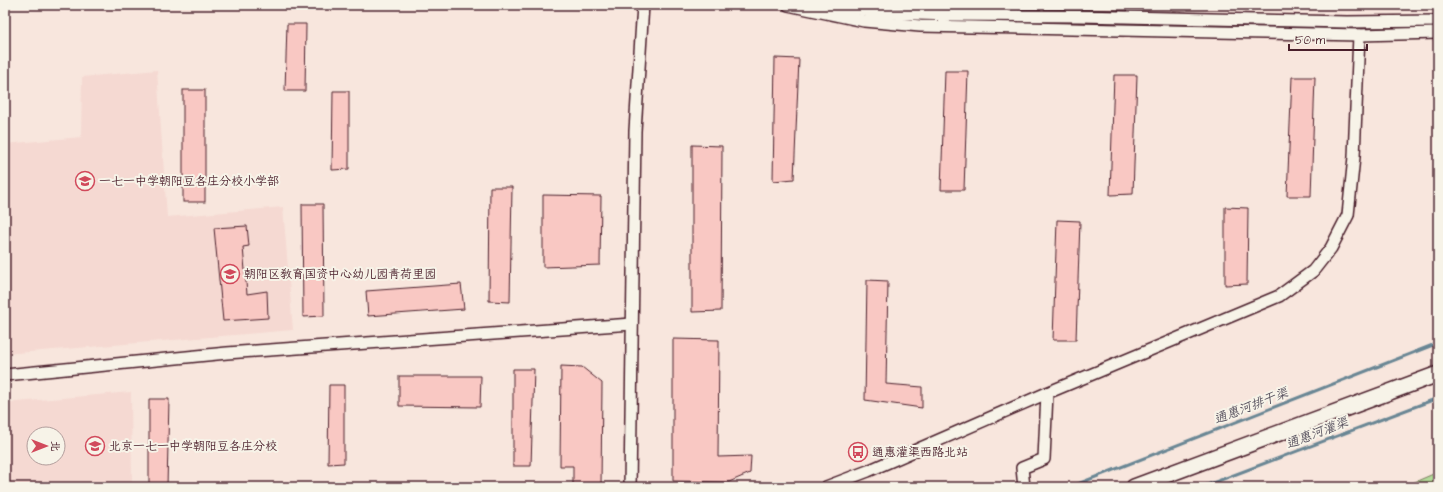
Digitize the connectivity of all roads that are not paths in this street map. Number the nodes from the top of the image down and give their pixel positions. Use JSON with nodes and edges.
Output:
{"nodes":[{"id":1,"x":643,"y":5,"type":"edge"},
{"id":2,"x":788,"y":5,"type":"edge"},
{"id":3,"x":835,"y":5,"type":"edge"},
{"id":4,"x":1438,"y":21,"type":"edge"},
{"id":5,"x":1438,"y":33,"type":"edge"},
{"id":6,"x":1359,"y":34,"type":"junction"},
{"id":7,"x":632,"y":324,"type":"junction"},
{"id":8,"x":1438,"y":374,"type":"edge"},
{"id":9,"x":5,"y":375,"type":"edge"},
{"id":10,"x":1047,"y":393,"type":"junction"},
{"id":11,"x":630,"y":487,"type":"edge"},
{"id":12,"x":826,"y":487,"type":"edge"},
{"id":13,"x":1024,"y":487,"type":"edge"},
{"id":14,"x":1134,"y":487,"type":"edge"}],
"edges":[{"from":1,"to":7,"type":"street"},
{"from":2,"to":6,"type":"street"},
{"from":3,"to":4,"type":"street"},
{"from":5,"to":6,"type":"street"},
{"from":6,"to":10,"type":"street"},
{"from":7,"to":9,"type":"street"},
{"from":7,"to":11,"type":"street"},
{"from":8,"to":14,"type":"street"},
{"from":10,"to":12,"type":"street"},
{"from":10,"to":13,"type":"street"}]}
